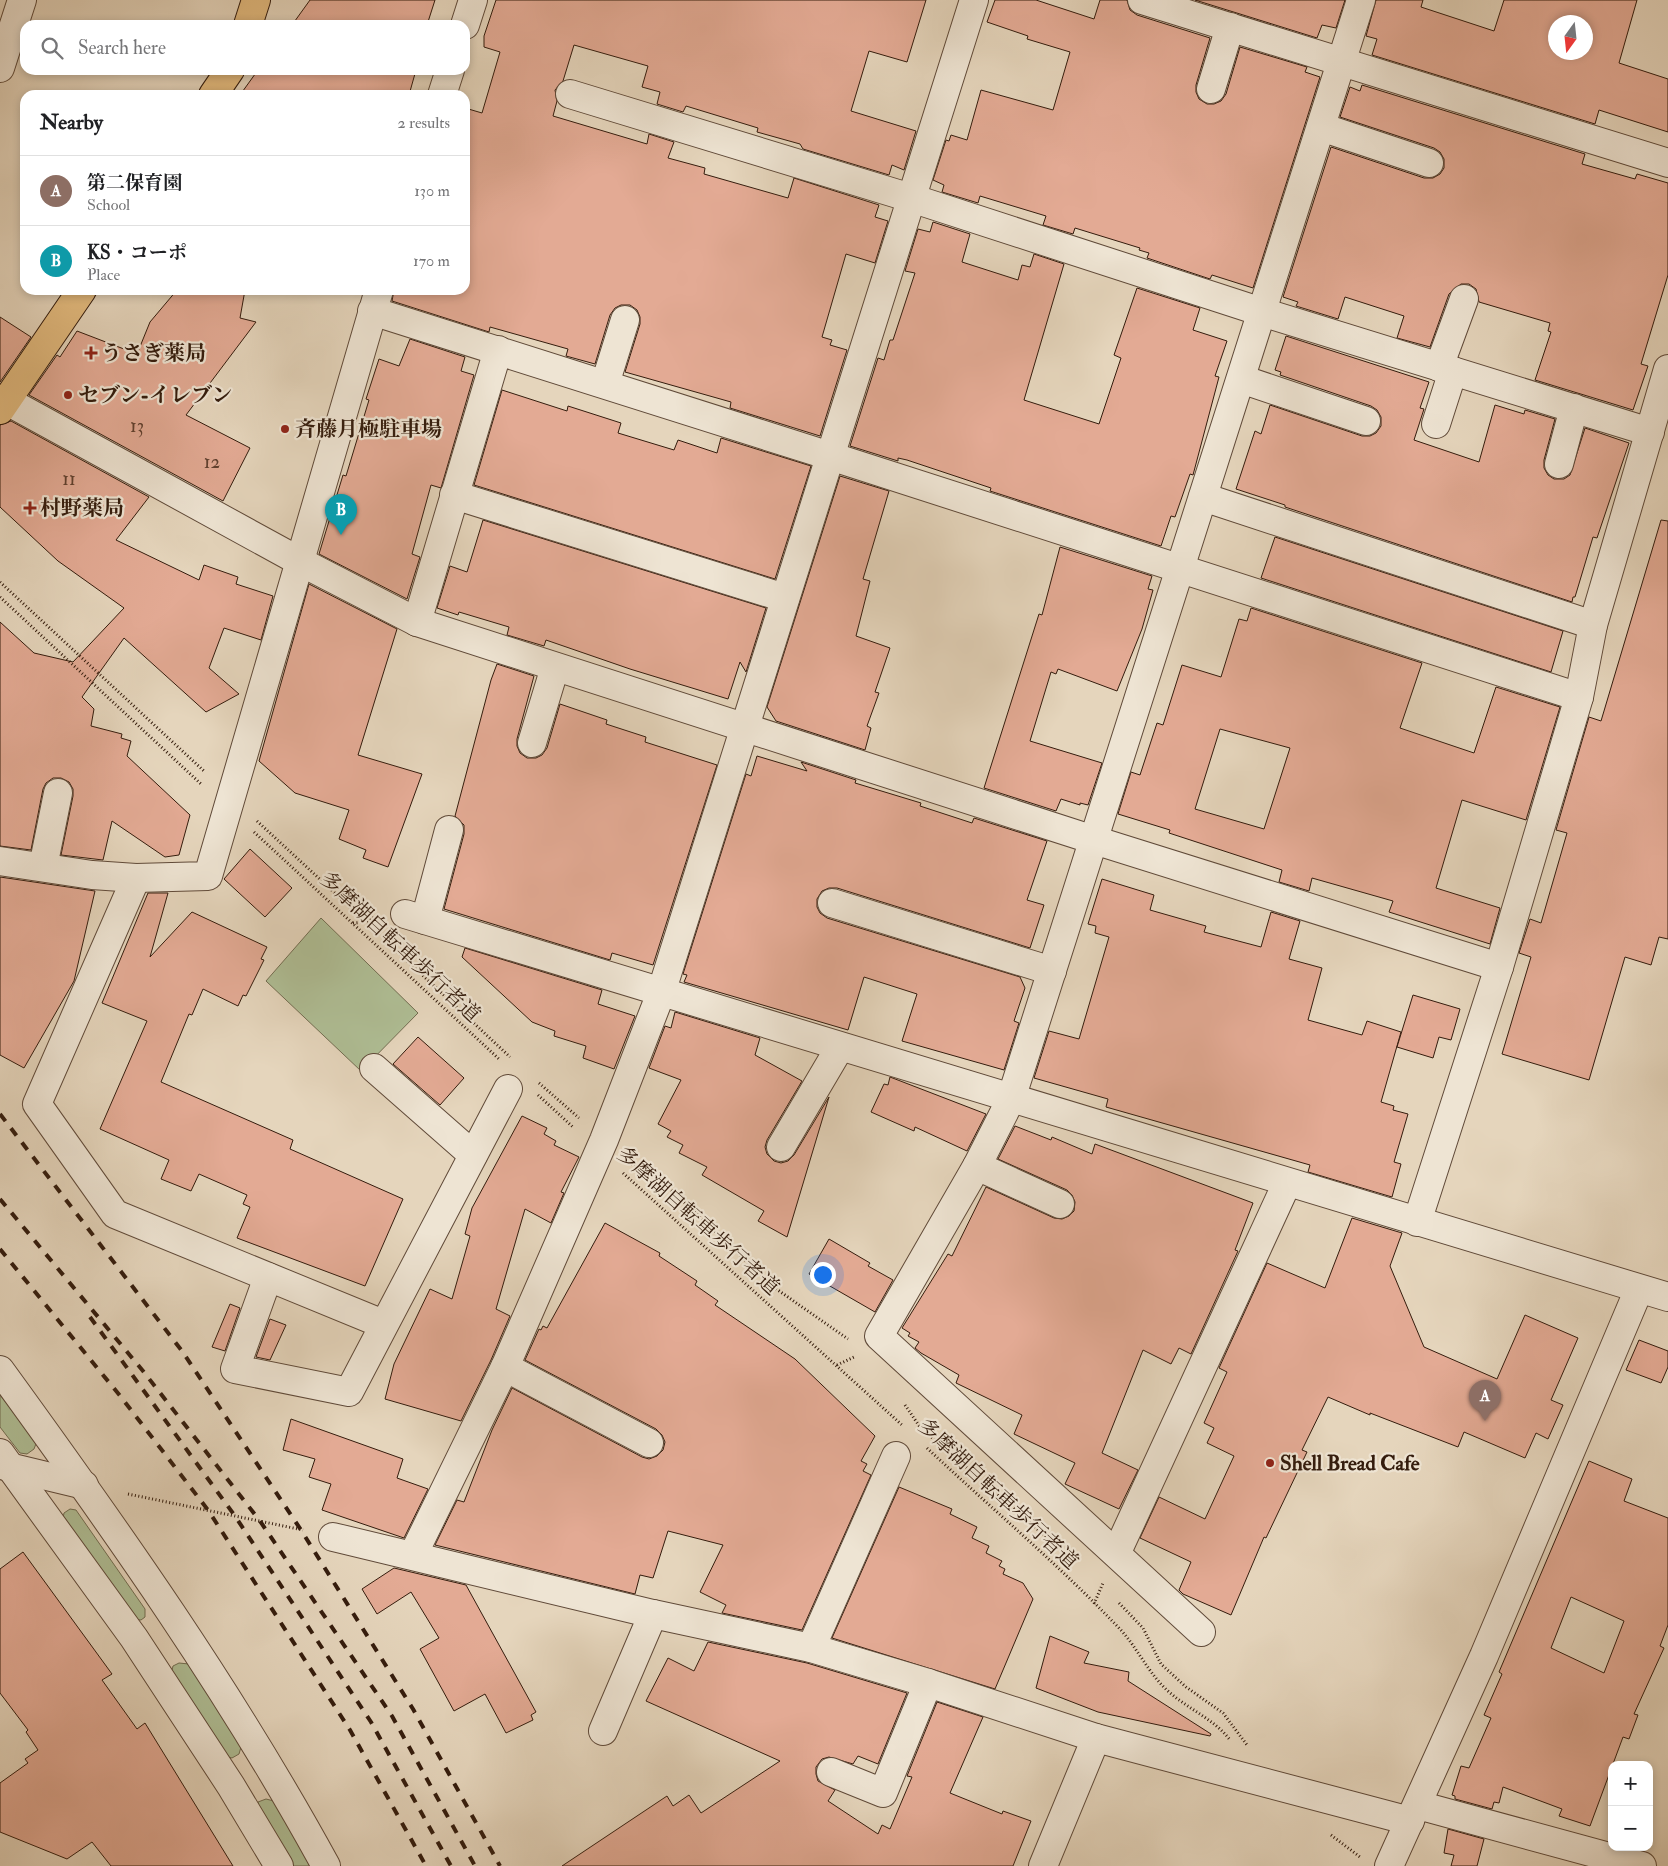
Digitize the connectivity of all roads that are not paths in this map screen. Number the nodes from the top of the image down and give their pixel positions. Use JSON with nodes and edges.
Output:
{"nodes":[{"id":1,"x":22,"y":0,"type":"edge"},
{"id":2,"x":256,"y":0,"type":"edge"},
{"id":3,"x":473,"y":0,"type":"edge"},
{"id":4,"x":974,"y":0,"type":"edge"},
{"id":5,"x":1144,"y":0,"type":"edge"},
{"id":6,"x":1361,"y":0,"type":"edge"},
{"id":7,"x":250,"y":20,"type":"edge"},
{"id":8,"x":467,"y":20,"type":"edge"},
{"id":9,"x":1230,"y":27,"type":"junction"},
{"id":10,"x":1341,"y":62,"type":"junction"},
{"id":11,"x":0,"y":68,"type":"edge"},
{"id":12,"x":227,"y":75,"type":"edge"},
{"id":13,"x":448,"y":75,"type":"edge"},
{"id":14,"x":1211,"y":89,"type":"dead end"},
{"id":15,"x":216,"y":90,"type":"edge"},
{"id":16,"x":444,"y":90,"type":"edge"},
{"id":17,"x":570,"y":94,"type":"dead end"},
{"id":18,"x":1321,"y":127,"type":"junction"},
{"id":19,"x":1430,"y":163,"type":"dead end"},
{"id":20,"x":1668,"y":163,"type":"edge"},
{"id":21,"x":912,"y":198,"type":"junction"},
{"id":22,"x":79,"y":295,"type":"edge"},
{"id":23,"x":1464,"y":299,"type":"dead end"},
{"id":24,"x":376,"y":301,"type":"edge"},
{"id":25,"x":1262,"y":312,"type":"junction"},
{"id":26,"x":625,"y":320,"type":"dead end"},
{"id":27,"x":498,"y":350,"type":"junction"},
{"id":28,"x":1446,"y":369,"type":"junction"},
{"id":29,"x":1668,"y":370,"type":"edge"},
{"id":30,"x":1240,"y":379,"type":"junction"},
{"id":31,"x":605,"y":384,"type":"junction"},
{"id":32,"x":3,"y":405,"type":"edge"},
{"id":33,"x":1574,"y":408,"type":"junction"},
{"id":34,"x":1366,"y":421,"type":"dead end"},
{"id":35,"x":1436,"y":424,"type":"dead end"},
{"id":36,"x":1650,"y":432,"type":"junction"},
{"id":37,"x":830,"y":456,"type":"junction"},
{"id":38,"x":1559,"y":464,"type":"dead end"},
{"id":39,"x":454,"y":495,"type":"junction"},
{"id":40,"x":1203,"y":497,"type":"junction"},
{"id":41,"x":299,"y":561,"type":"junction"},
{"id":42,"x":1181,"y":568,"type":"junction"},
{"id":43,"x":785,"y":598,"type":"junction"},
{"id":44,"x":417,"y":622,"type":"junction"},
{"id":45,"x":1592,"y":625,"type":"junction"},
{"id":46,"x":555,"y":666,"type":"junction"},
{"id":47,"x":1580,"y":697,"type":"junction"},
{"id":48,"x":744,"y":727,"type":"junction"},
{"id":49,"x":532,"y":743,"type":"dead end"},
{"id":50,"x":58,"y":793,"type":"dead end"},
{"id":51,"x":449,"y":830,"type":"dead end"},
{"id":52,"x":1094,"y":840,"type":"junction"},
{"id":53,"x":0,"y":860,"type":"edge"},
{"id":54,"x":43,"y":867,"type":"junction"},
{"id":55,"x":136,"y":878,"type":"junction"},
{"id":56,"x":832,"y":903,"type":"dead end"},
{"id":57,"x":1499,"y":967,"type":"junction"},
{"id":58,"x":1052,"y":971,"type":"junction"},
{"id":59,"x":660,"y":992,"type":"junction"},
{"id":60,"x":840,"y":1047,"type":"junction"},
{"id":61,"x":374,"y":1068,"type":"dead end"},
{"id":62,"x":508,"y":1089,"type":"dead end"},
{"id":63,"x":1012,"y":1099,"type":"junction"},
{"id":64,"x":781,"y":1147,"type":"dead end"},
{"id":65,"x":473,"y":1155,"type":"junction"},
{"id":66,"x":977,"y":1166,"type":"junction"},
{"id":67,"x":1287,"y":1183,"type":"junction"},
{"id":68,"x":1060,"y":1204,"type":"dead end"},
{"id":69,"x":1417,"y":1222,"type":"junction"},
{"id":70,"x":268,"y":1277,"type":"junction"},
{"id":71,"x":1639,"y":1289,"type":"junction"},
{"id":72,"x":1668,"y":1297,"type":"edge"},
{"id":73,"x":384,"y":1324,"type":"junction"},
{"id":74,"x":505,"y":1367,"type":"junction"},
{"id":75,"x":0,"y":1370,"type":"edge"},
{"id":76,"x":649,"y":1443,"type":"dead end"},
{"id":77,"x":896,"y":1456,"type":"dead end"},
{"id":78,"x":4,"y":1461,"type":"edge"},
{"id":79,"x":84,"y":1485,"type":"junction"},
{"id":80,"x":333,"y":1537,"type":"road end"},
{"id":81,"x":1117,"y":1552,"type":"junction"},
{"id":82,"x":413,"y":1554,"type":"junction"},
{"id":83,"x":653,"y":1614,"type":"junction"},
{"id":84,"x":1201,"y":1632,"type":"dead end"},
{"id":85,"x":810,"y":1648,"type":"junction"},
{"id":86,"x":928,"y":1682,"type":"junction"},
{"id":87,"x":603,"y":1731,"type":"dead end"},
{"id":88,"x":1096,"y":1738,"type":"junction"},
{"id":89,"x":832,"y":1772,"type":"dead end"},
{"id":90,"x":1414,"y":1813,"type":"junction"},
{"id":91,"x":1377,"y":1863,"type":"edge"},
{"id":92,"x":279,"y":1866,"type":"edge"},
{"id":93,"x":326,"y":1866,"type":"edge"},
{"id":94,"x":1043,"y":1866,"type":"edge"},
{"id":95,"x":1642,"y":1866,"type":"edge"}],
"edges":[{"from":1,"to":11,"type":"street"},
{"from":2,"to":7,"type":"main road"},
{"from":3,"to":8,"type":"street"},
{"from":4,"to":21,"type":"street"},
{"from":5,"to":9,"type":"street"},
{"from":6,"to":10,"type":"street"},
{"from":9,"to":10,"type":"street"},
{"from":9,"to":14,"type":"street"},
{"from":10,"to":18,"type":"street"},
{"from":10,"to":20,"type":"street"},
{"from":12,"to":15,"type":"main road"},
{"from":13,"to":16,"type":"street"},
{"from":17,"to":21,"type":"street"},
{"from":18,"to":19,"type":"street"},
{"from":18,"to":25,"type":"street"},
{"from":21,"to":25,"type":"street"},
{"from":21,"to":37,"type":"street"},
{"from":22,"to":32,"type":"main road"},
{"from":23,"to":28,"type":"street"},
{"from":24,"to":27,"type":"street"},
{"from":24,"to":41,"type":"street"},
{"from":25,"to":28,"type":"street"},
{"from":25,"to":30,"type":"street"},
{"from":26,"to":31,"type":"street"},
{"from":27,"to":31,"type":"street"},
{"from":27,"to":39,"type":"street"},
{"from":28,"to":33,"type":"street"},
{"from":28,"to":35,"type":"street"},
{"from":29,"to":36,"type":"street"},
{"from":30,"to":34,"type":"street"},
{"from":30,"to":40,"type":"street"},
{"from":31,"to":37,"type":"street"},
{"from":32,"to":41,"type":"street"},
{"from":33,"to":36,"type":"street"},
{"from":33,"to":38,"type":"street"},
{"from":36,"to":45,"type":"street"},
{"from":37,"to":42,"type":"street"},
{"from":37,"to":43,"type":"street"},
{"from":39,"to":43,"type":"street"},
{"from":39,"to":44,"type":"street"},
{"from":40,"to":42,"type":"street"},
{"from":40,"to":45,"type":"street"},
{"from":41,"to":44,"type":"street"},
{"from":41,"to":55,"type":"street"},
{"from":42,"to":47,"type":"street"},
{"from":42,"to":52,"type":"street"},
{"from":43,"to":48,"type":"street"},
{"from":44,"to":46,"type":"street"},
{"from":45,"to":47,"type":"street"},
{"from":46,"to":48,"type":"street"},
{"from":46,"to":49,"type":"street"},
{"from":47,"to":57,"type":"street"},
{"from":48,"to":52,"type":"street"},
{"from":48,"to":59,"type":"street"},
{"from":50,"to":54,"type":"street"},
{"from":51,"to":59,"type":"street"},
{"from":52,"to":57,"type":"street"},
{"from":52,"to":58,"type":"street"},
{"from":53,"to":54,"type":"street"},
{"from":54,"to":55,"type":"street"},
{"from":55,"to":70,"type":"street"},
{"from":56,"to":58,"type":"street"},
{"from":57,"to":69,"type":"street"},
{"from":58,"to":63,"type":"street"},
{"from":59,"to":60,"type":"street"},
{"from":59,"to":74,"type":"street"},
{"from":60,"to":63,"type":"street"},
{"from":60,"to":64,"type":"street"},
{"from":61,"to":65,"type":"street"},
{"from":62,"to":65,"type":"street"},
{"from":63,"to":66,"type":"street"},
{"from":63,"to":67,"type":"street"},
{"from":65,"to":73,"type":"street"},
{"from":66,"to":68,"type":"street"},
{"from":66,"to":81,"type":"street"},
{"from":67,"to":69,"type":"street"},
{"from":67,"to":81,"type":"street"},
{"from":69,"to":71,"type":"street"},
{"from":70,"to":73,"type":"street"},
{"from":70,"to":73,"type":"street"},
{"from":71,"to":72,"type":"street"},
{"from":71,"to":90,"type":"street"},
{"from":74,"to":76,"type":"street"},
{"from":74,"to":82,"type":"street"},
{"from":75,"to":79,"type":"street"},
{"from":77,"to":85,"type":"street"},
{"from":78,"to":79,"type":"street"},
{"from":78,"to":92,"type":"street"},
{"from":79,"to":93,"type":"street"},
{"from":80,"to":82,"type":"street"},
{"from":81,"to":84,"type":"street"},
{"from":82,"to":83,"type":"street"},
{"from":83,"to":85,"type":"street"},
{"from":83,"to":87,"type":"street"},
{"from":85,"to":86,"type":"street"},
{"from":86,"to":88,"type":"street"},
{"from":86,"to":89,"type":"street"},
{"from":88,"to":90,"type":"street"},
{"from":88,"to":94,"type":"street"},
{"from":90,"to":91,"type":"street"},
{"from":90,"to":95,"type":"street"}]}
